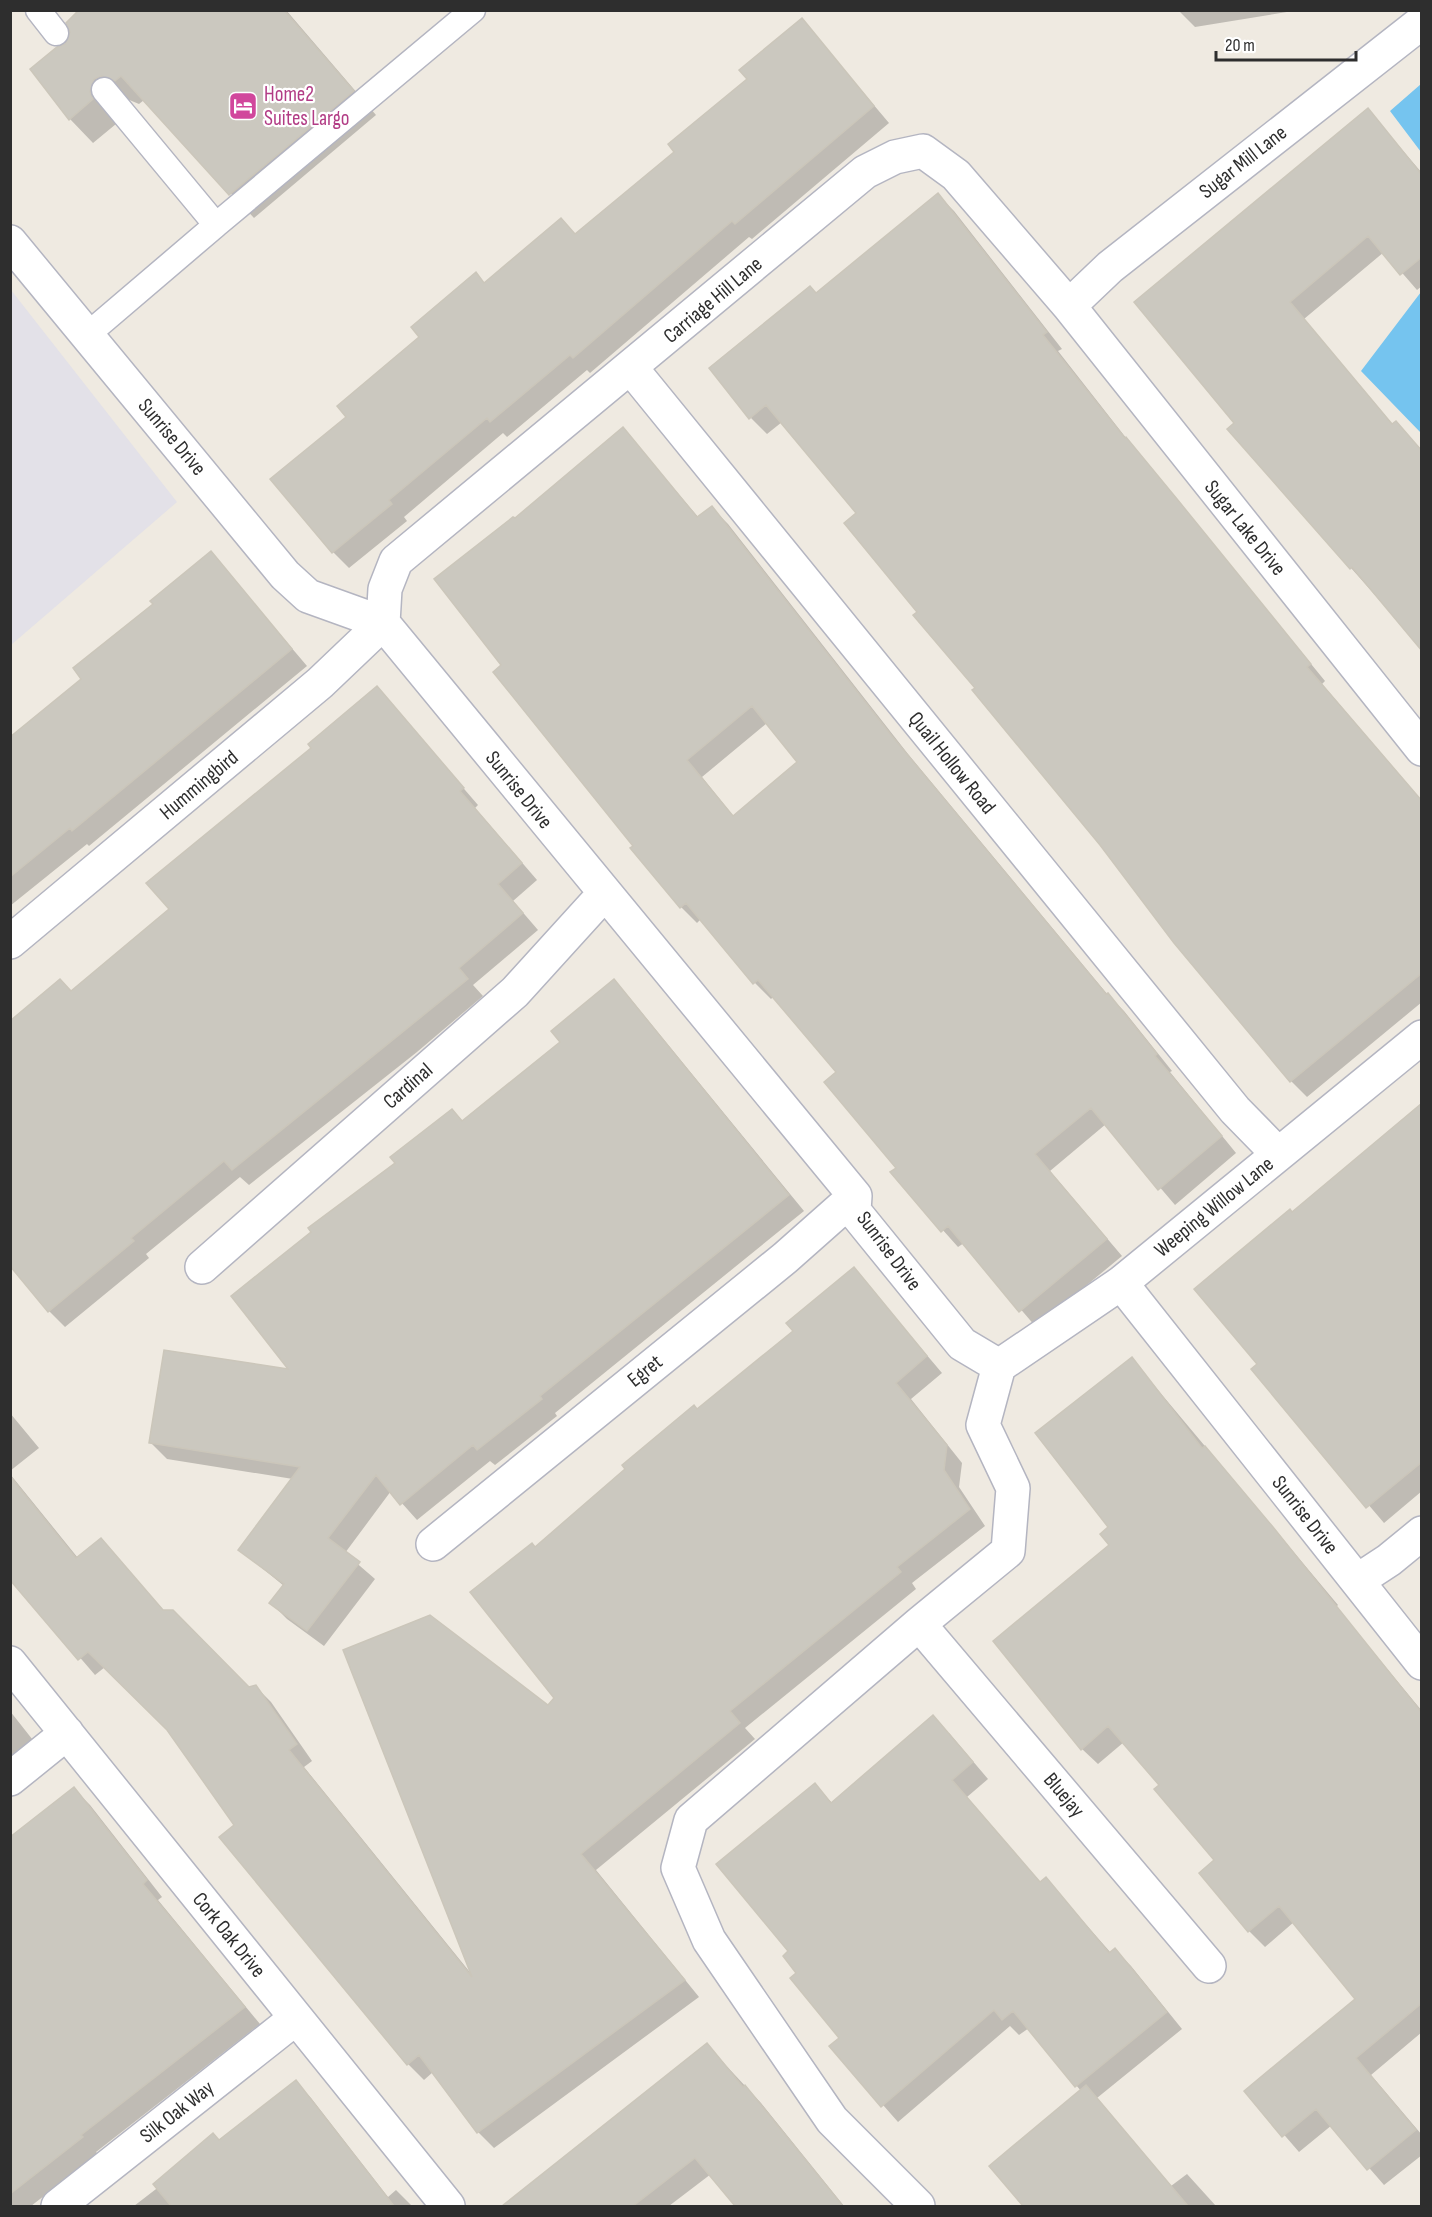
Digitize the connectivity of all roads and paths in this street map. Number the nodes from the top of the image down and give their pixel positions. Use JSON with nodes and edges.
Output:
{"nodes":[{"id":1,"x":38,"y":10,"type":"edge"},
{"id":2,"x":473,"y":10,"type":"edge"},
{"id":3,"x":1422,"y":22,"type":"edge"},
{"id":4,"x":56,"y":33,"type":"dead end"},
{"id":5,"x":104,"y":90,"type":"dead end"},
{"id":6,"x":216,"y":225,"type":"junction"},
{"id":7,"x":10,"y":242,"type":"edge"},
{"id":8,"x":1069,"y":306,"type":"junction"},
{"id":9,"x":87,"y":335,"type":"junction"},
{"id":10,"x":631,"y":368,"type":"junction"},
{"id":11,"x":383,"y":623,"type":"junction"},
{"id":12,"x":1422,"y":749,"type":"edge"},
{"id":13,"x":604,"y":894,"type":"junction"},
{"id":14,"x":10,"y":942,"type":"edge"},
{"id":15,"x":1422,"y":1038,"type":"edge"},
{"id":16,"x":1278,"y":1154,"type":"junction"},
{"id":17,"x":855,"y":1196,"type":"junction"},
{"id":18,"x":201,"y":1267,"type":"dead end"},
{"id":19,"x":1121,"y":1283,"type":"junction"},
{"id":20,"x":999,"y":1366,"type":"junction"},
{"id":21,"x":1422,"y":1533,"type":"edge"},
{"id":22,"x":434,"y":1544,"type":"dead end"},
{"id":23,"x":1357,"y":1581,"type":"junction"},
{"id":24,"x":919,"y":1624,"type":"junction"},
{"id":25,"x":10,"y":1663,"type":"edge"},
{"id":26,"x":1422,"y":1664,"type":"edge"},
{"id":27,"x":67,"y":1733,"type":"junction"},
{"id":28,"x":10,"y":1779,"type":"edge"},
{"id":29,"x":1209,"y":1966,"type":"dead end"},
{"id":30,"x":296,"y":2018,"type":"junction"},
{"id":31,"x":58,"y":2206,"type":"edge"},
{"id":32,"x":448,"y":2206,"type":"edge"},
{"id":33,"x":918,"y":2206,"type":"edge"}],
"edges":[{"from":1,"to":4,"type":"lane"},
{"from":2,"to":6,"type":"lane"},
{"from":3,"to":8,"type":"street","name":"Sugar Mill Lane"},
{"from":5,"to":6,"type":"lane"},
{"from":6,"to":9,"type":"lane"},
{"from":7,"to":9,"type":"street","name":"Sunrise Drive"},
{"from":8,"to":10,"type":"street","name":"Carriage Hill Lane"},
{"from":8,"to":12,"type":"street","name":"Sugar Lake Drive"},
{"from":9,"to":11,"type":"street","name":"Sunrise Drive"},
{"from":10,"to":11,"type":"street","name":"Carriage Hill Lane"},
{"from":10,"to":16,"type":"street","name":"Quail Hollow Road"},
{"from":11,"to":13,"type":"street","name":"Sunrise Drive"},
{"from":11,"to":14,"type":"street","name":"Hummingbird"},
{"from":13,"to":17,"type":"street","name":"Sunrise Drive"},
{"from":13,"to":18,"type":"street","name":"Cardinal"},
{"from":15,"to":16,"type":"street","name":"Weeping Willow Lane"},
{"from":16,"to":19,"type":"street","name":"Weeping Willow Lane"},
{"from":17,"to":20,"type":"street","name":"Sunrise Drive"},
{"from":17,"to":22,"type":"street","name":"Egret"},
{"from":19,"to":20,"type":"street","name":"Weeping Willow Lane"},
{"from":19,"to":23,"type":"street","name":"Sunrise Drive"},
{"from":20,"to":24,"type":"street"},
{"from":21,"to":23,"type":"street"},
{"from":23,"to":26,"type":"street","name":"Sunrise Drive"},
{"from":24,"to":29,"type":"street","name":"Bluejay"},
{"from":24,"to":33,"type":"street"},
{"from":25,"to":27,"type":"street","name":"Cork Oak Drive"},
{"from":27,"to":28,"type":"street"},
{"from":27,"to":30,"type":"street","name":"Cork Oak Drive"},
{"from":30,"to":31,"type":"street","name":"Silk Oak Way"},
{"from":30,"to":32,"type":"street","name":"Cork Oak Drive"}]}
